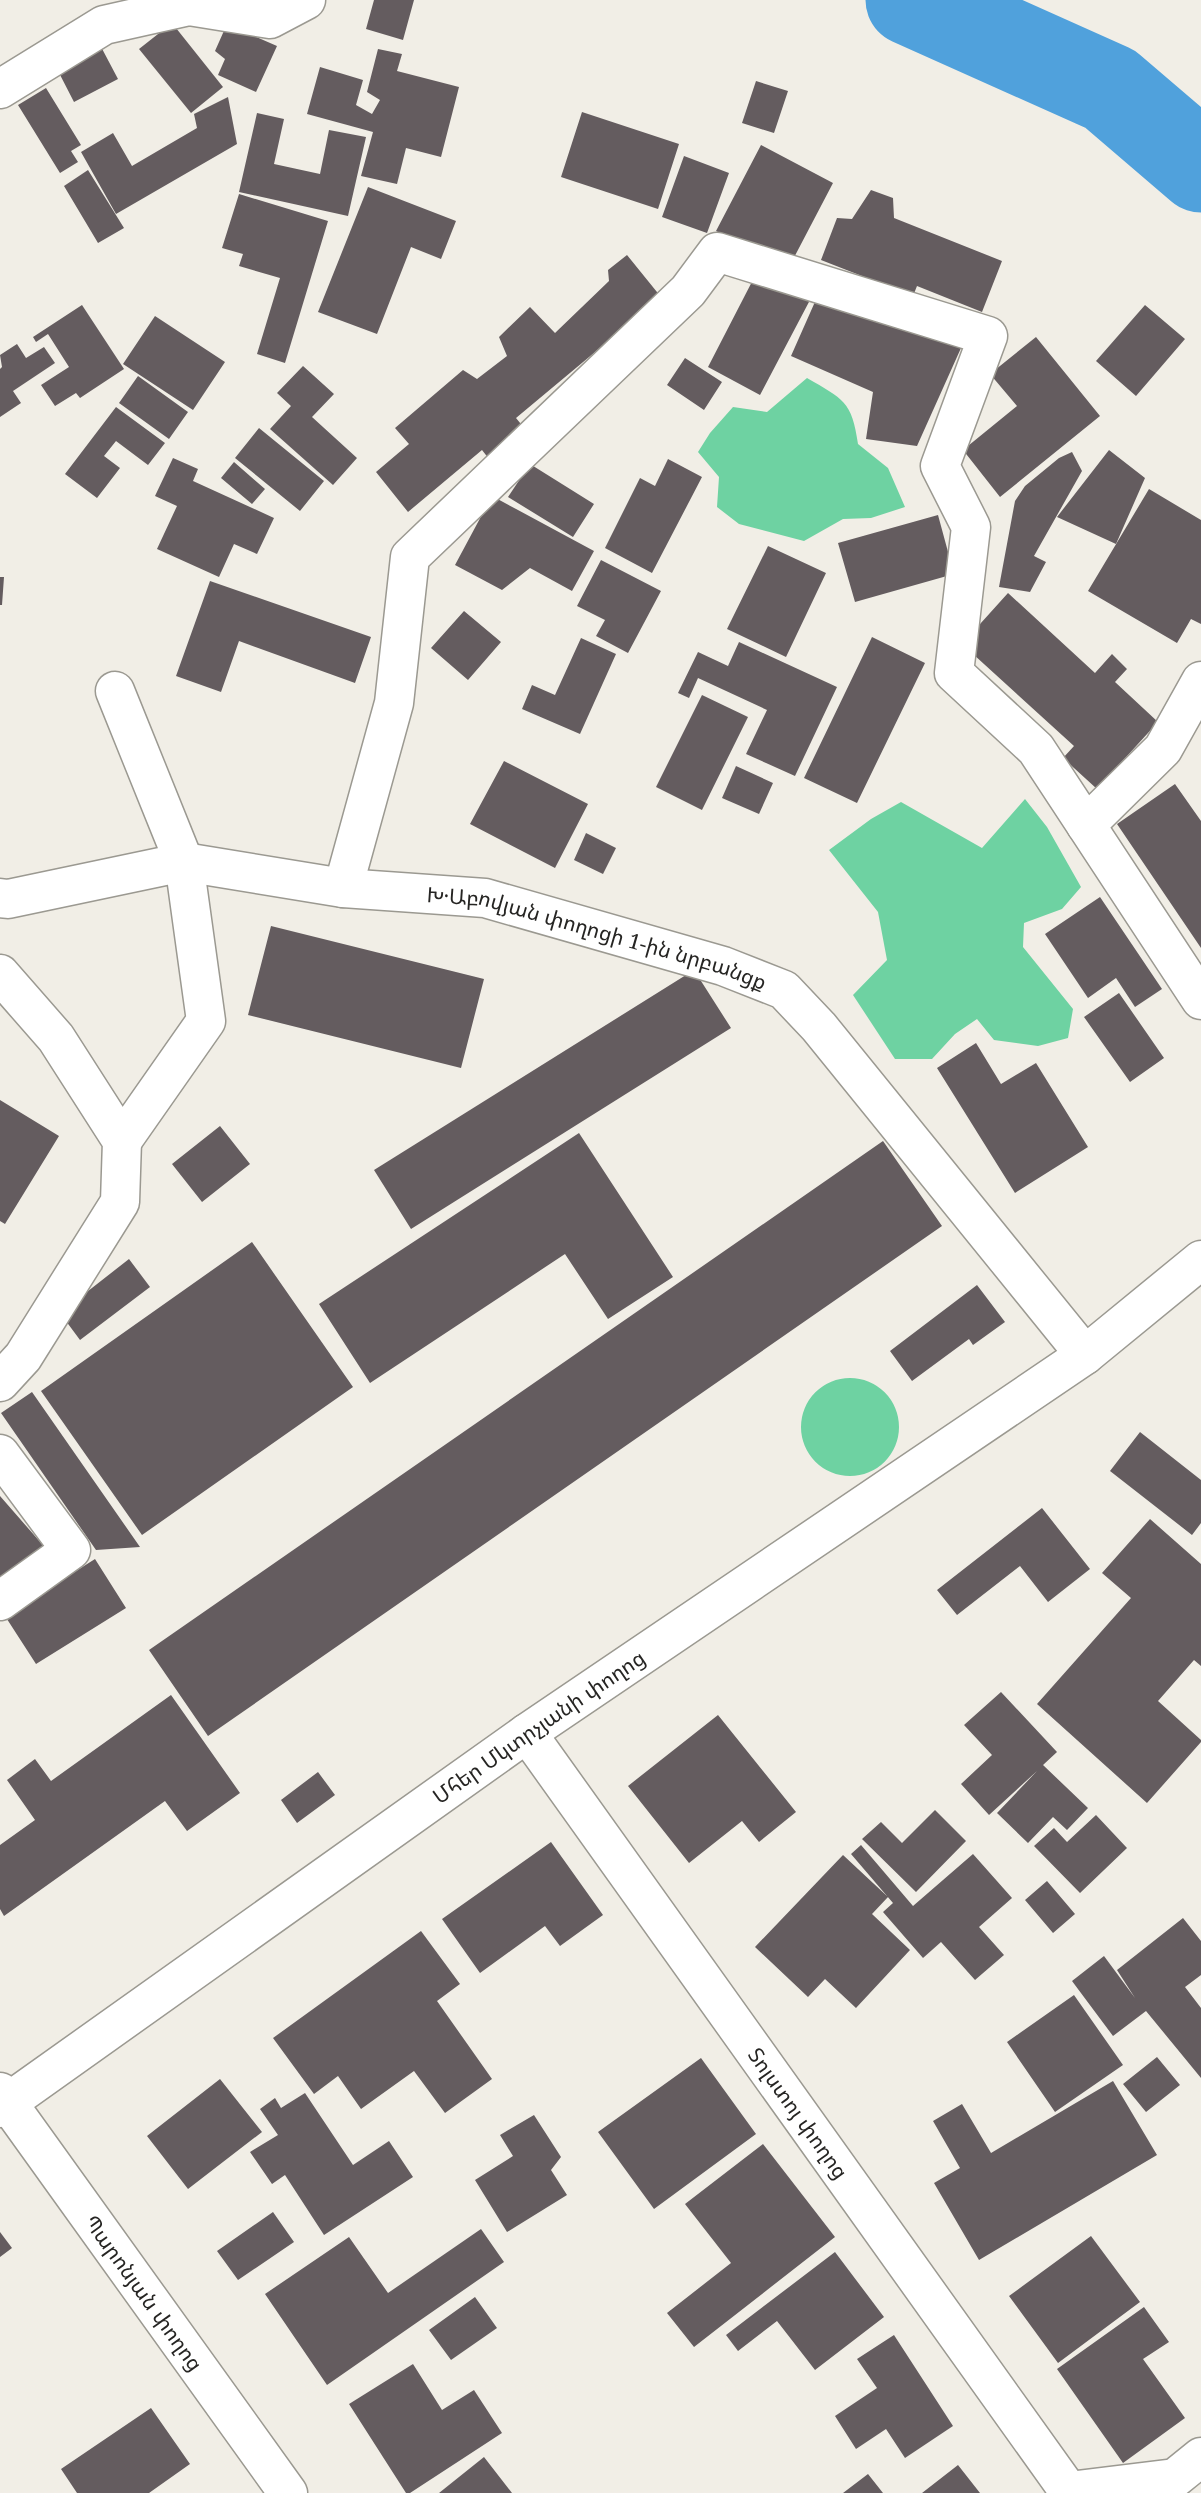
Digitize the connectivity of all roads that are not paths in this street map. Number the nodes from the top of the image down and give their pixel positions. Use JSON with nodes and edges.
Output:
{"nodes":[{"id":1,"x":306,"y":0,"type":"edge"},
{"id":2,"x":0,"y":89,"type":"edge"},
{"id":3,"x":1201,"y":681,"type":"edge"},
{"id":4,"x":115,"y":691,"type":"dead end"},
{"id":5,"x":1086,"y":825,"type":"junction"},
{"id":6,"x":184,"y":862,"type":"junction"},
{"id":7,"x":343,"y":888,"type":"junction"},
{"id":8,"x":0,"y":898,"type":"edge"},
{"id":9,"x":0,"y":975,"type":"edge"},
{"id":10,"x":1201,"y":1000,"type":"edge"},
{"id":11,"x":122,"y":1141,"type":"junction"},
{"id":12,"x":1201,"y":1260,"type":"edge"},
{"id":13,"x":1085,"y":1355,"type":"junction"},
{"id":14,"x":0,"y":1382,"type":"edge"},
{"id":15,"x":0,"y":1454,"type":"edge"},
{"id":16,"x":0,"y":1601,"type":"edge"},
{"id":17,"x":527,"y":1733,"type":"junction"},
{"id":18,"x":2,"y":2101,"type":"edge"},
{"id":19,"x":1201,"y":2457,"type":"edge"},
{"id":20,"x":1069,"y":2492,"type":"edge"},
{"id":21,"x":288,"y":2493,"type":"edge"}],
"edges":[{"from":1,"to":2,"type":"street"},
{"from":3,"to":5,"type":"street"},
{"from":4,"to":6,"type":"street"},
{"from":5,"to":7,"type":"street"},
{"from":5,"to":10,"type":"street"},
{"from":6,"to":7,"type":"street","name":"Խ․Աբովյան փողոցի 1-ին նրբանցք"},
{"from":6,"to":8,"type":"street","name":"Խ․Աբովյան փողոցի 1-ին նրբանցք"},
{"from":6,"to":11,"type":"street"},
{"from":7,"to":13,"type":"street","name":"Խ․Աբովյան փողոցի 1-ին նրբանցք"},
{"from":9,"to":11,"type":"street"},
{"from":11,"to":14,"type":"street"},
{"from":12,"to":13,"type":"street"},
{"from":13,"to":17,"type":"street","name":"Մհեր Մկտրչյանի փողոց"},
{"from":15,"to":16,"type":"street"},
{"from":17,"to":18,"type":"street","name":"Մհեր Մկտրչյանի փողոց"},
{"from":17,"to":20,"type":"street","name":"Տոլստոյ փողոց"},
{"from":18,"to":21,"type":"street","name":"Պարոնյան փողոց"},
{"from":19,"to":20,"type":"street"}]}
